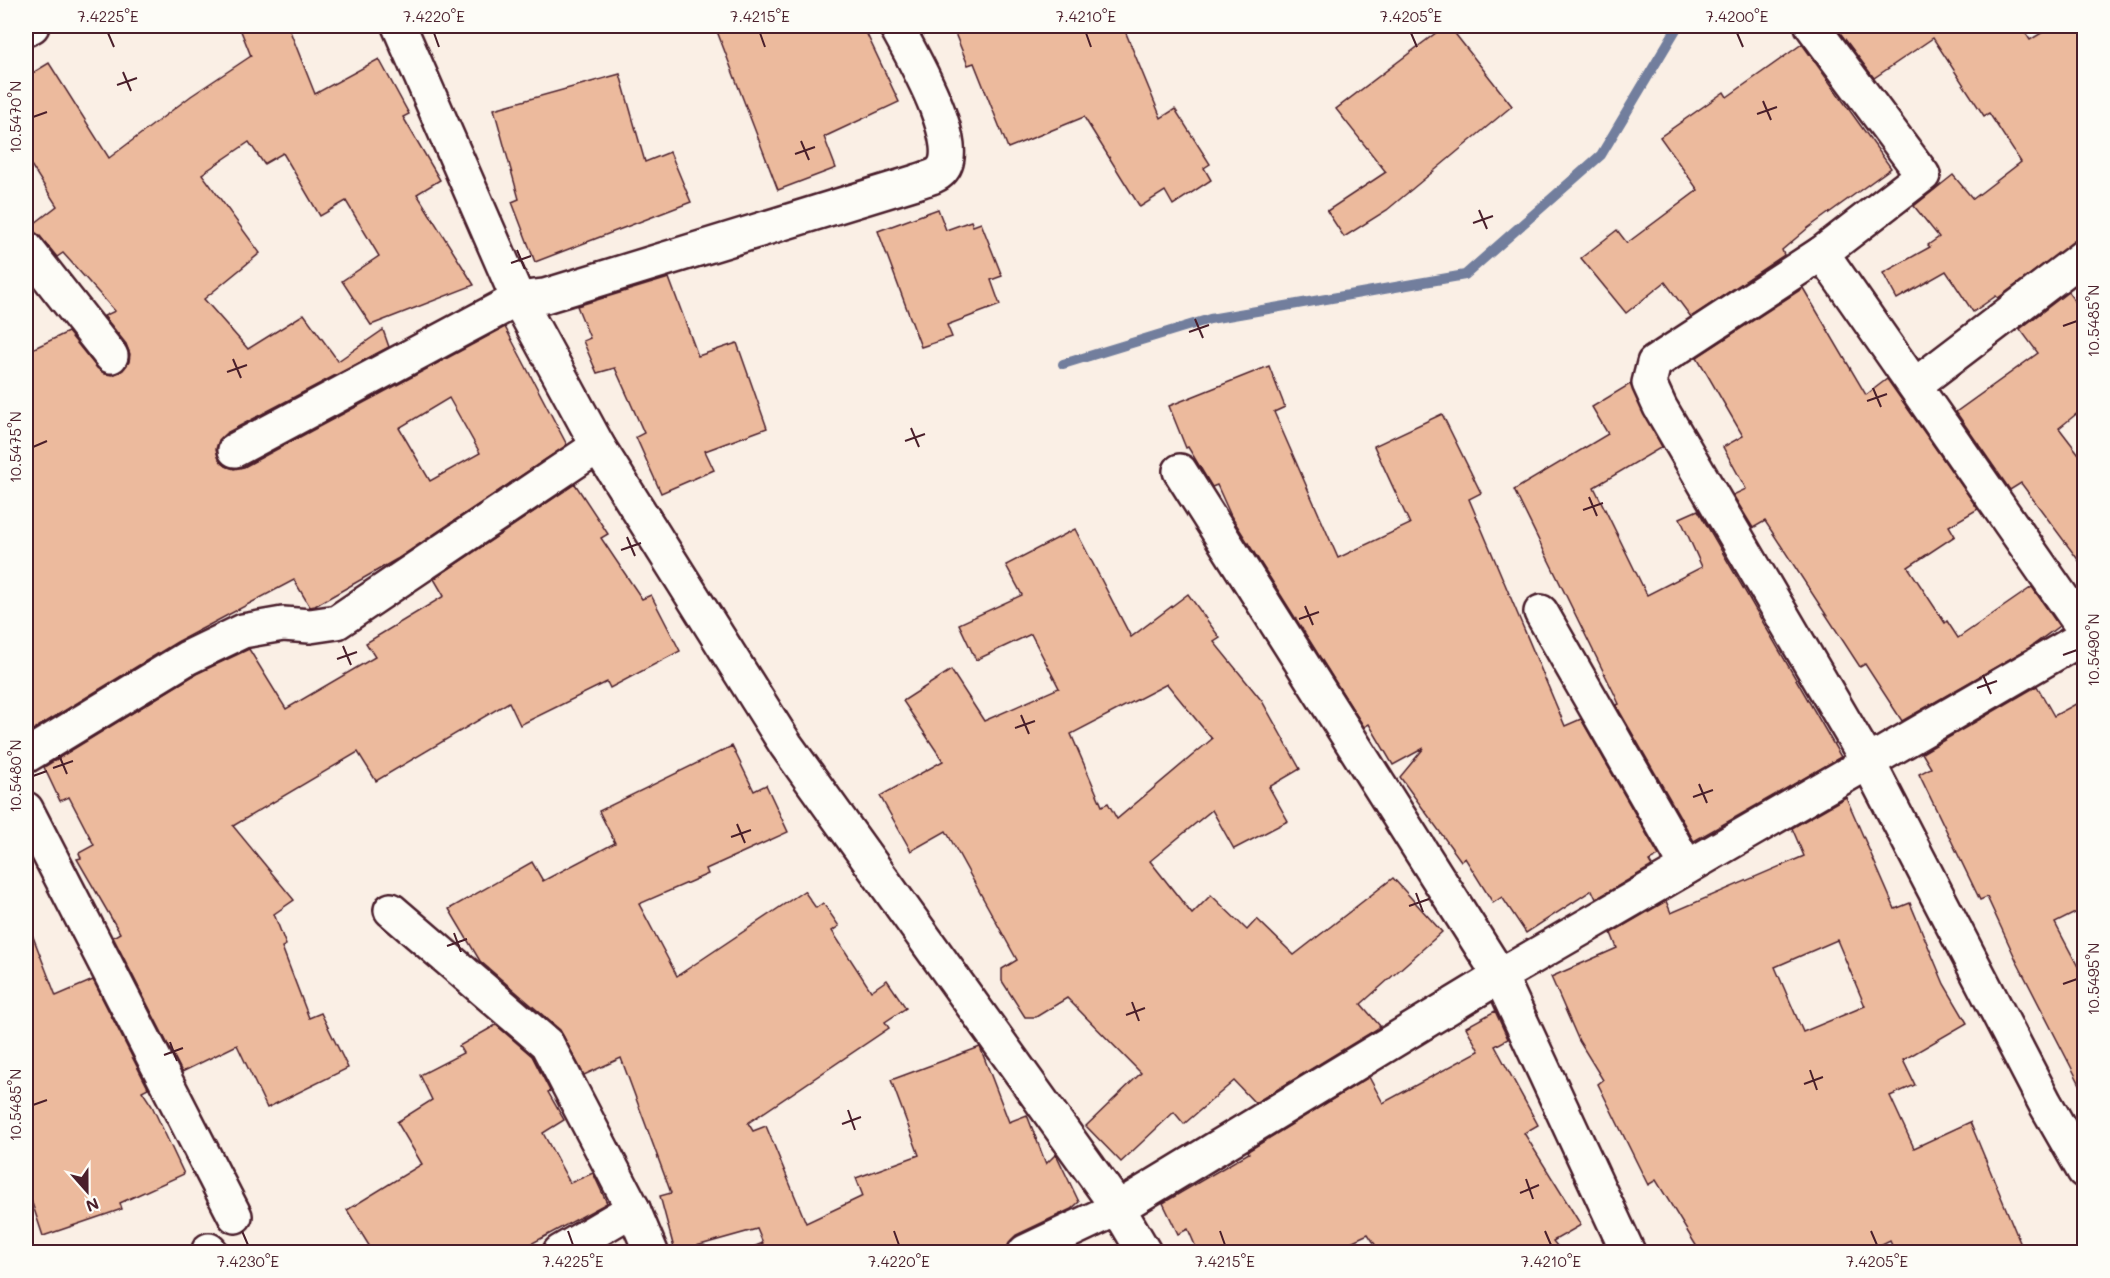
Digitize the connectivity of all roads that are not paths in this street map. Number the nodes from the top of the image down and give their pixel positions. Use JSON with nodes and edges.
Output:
{"nodes":[{"id":1,"x":32,"y":26,"type":"edge"},
{"id":2,"x":399,"y":26,"type":"edge"},
{"id":3,"x":896,"y":26,"type":"edge"},
{"id":4,"x":1812,"y":26,"type":"edge"},
{"id":5,"x":26,"y":29,"type":"edge"},
{"id":6,"x":26,"y":248,"type":"edge"},
{"id":7,"x":1822,"y":253,"type":"junction"},
{"id":8,"x":2085,"y":256,"type":"edge"},
{"id":9,"x":518,"y":299,"type":"junction"},
{"id":10,"x":111,"y":356,"type":"dead end"},
{"id":11,"x":1915,"y":386,"type":"junction"},
{"id":12,"x":598,"y":447,"type":"junction"},
{"id":13,"x":235,"y":450,"type":"dead end"},
{"id":14,"x":1180,"y":471,"type":"dead end"},
{"id":15,"x":1541,"y":612,"type":"dead end"},
{"id":16,"x":2085,"y":629,"type":"edge"},
{"id":17,"x":2085,"y":637,"type":"edge"},
{"id":18,"x":26,"y":756,"type":"edge"},
{"id":19,"x":1868,"y":762,"type":"junction"},
{"id":20,"x":26,"y":809,"type":"edge"},
{"id":21,"x":1687,"y":867,"type":"junction"},
{"id":22,"x":391,"y":910,"type":"dead end"},
{"id":23,"x":1500,"y":976,"type":"junction"},
{"id":24,"x":2085,"y":1171,"type":"edge"},
{"id":25,"x":1118,"y":1208,"type":"junction"},
{"id":26,"x":633,"y":1209,"type":"junction"},
{"id":27,"x":235,"y":1216,"type":"dead end"},
{"id":28,"x":560,"y":1252,"type":"edge"},
{"id":29,"x":651,"y":1252,"type":"edge"},
{"id":30,"x":1025,"y":1252,"type":"edge"},
{"id":31,"x":1144,"y":1252,"type":"edge"},
{"id":32,"x":1628,"y":1252,"type":"edge"}],
"edges":[{"from":1,"to":5,"type":"street"},
{"from":2,"to":9,"type":"street"},
{"from":3,"to":9,"type":"street"},
{"from":4,"to":7,"type":"street"},
{"from":6,"to":10,"type":"street"},
{"from":7,"to":11,"type":"street"},
{"from":7,"to":19,"type":"street"},
{"from":8,"to":11,"type":"street"},
{"from":9,"to":12,"type":"street"},
{"from":9,"to":13,"type":"street"},
{"from":11,"to":16,"type":"street"},
{"from":12,"to":18,"type":"street"},
{"from":12,"to":25,"type":"street"},
{"from":14,"to":23,"type":"street"},
{"from":15,"to":21,"type":"street"},
{"from":17,"to":19,"type":"street"},
{"from":19,"to":21,"type":"street"},
{"from":19,"to":24,"type":"street"},
{"from":20,"to":27,"type":"street"},
{"from":21,"to":23,"type":"street"},
{"from":22,"to":26,"type":"street"},
{"from":23,"to":25,"type":"street"},
{"from":23,"to":32,"type":"street"},
{"from":25,"to":30,"type":"street"},
{"from":25,"to":31,"type":"street"},
{"from":26,"to":28,"type":"street"},
{"from":26,"to":29,"type":"street"}]}
